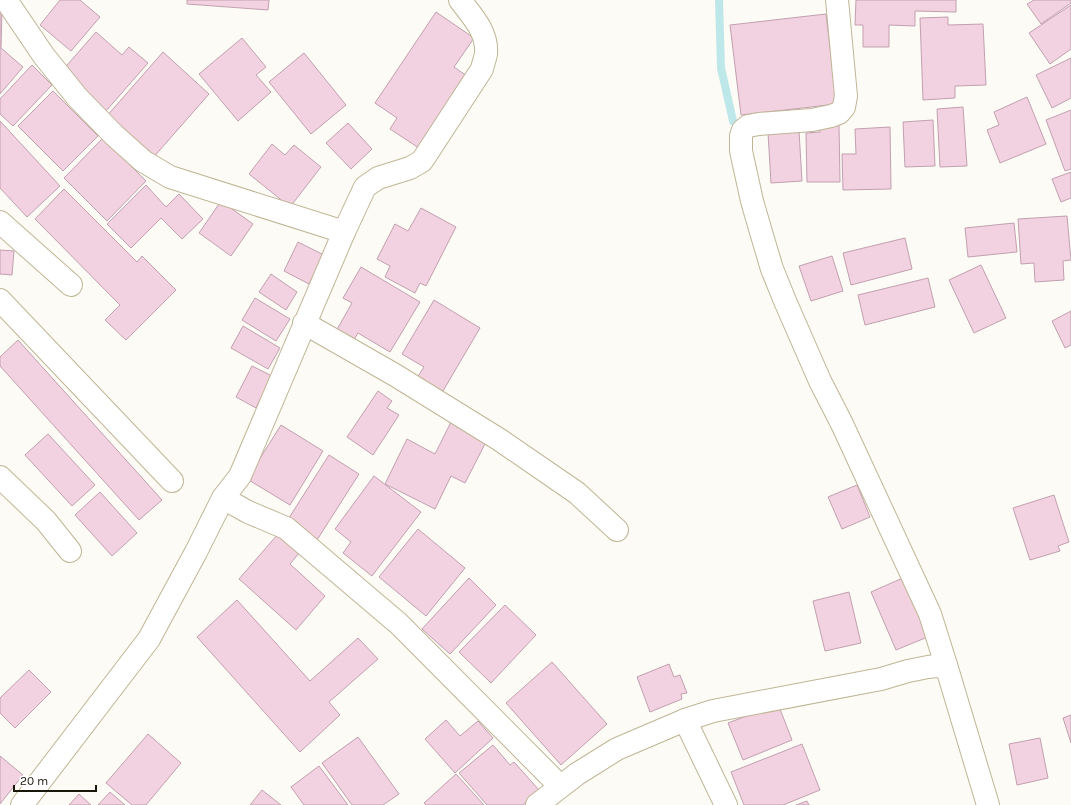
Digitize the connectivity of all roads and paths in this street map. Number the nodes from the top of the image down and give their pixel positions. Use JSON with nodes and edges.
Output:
{"nodes":[{"id":1,"x":6,"y":0,"type":"edge"},
{"id":2,"x":460,"y":0,"type":"edge"},
{"id":3,"x":837,"y":0,"type":"edge"},
{"id":4,"x":0,"y":222,"type":"edge"},
{"id":5,"x":344,"y":232,"type":"junction"},
{"id":6,"x":71,"y":285,"type":"dead end"},
{"id":7,"x":0,"y":300,"type":"edge"},
{"id":8,"x":304,"y":323,"type":"junction"},
{"id":9,"x":0,"y":477,"type":"edge"},
{"id":10,"x":172,"y":480,"type":"dead end"},
{"id":11,"x":223,"y":498,"type":"junction"},
{"id":12,"x":617,"y":530,"type":"dead end"},
{"id":13,"x":70,"y":551,"type":"dead end"},
{"id":14,"x":938,"y":666,"type":"junction"},
{"id":15,"x":685,"y":720,"type":"junction"},
{"id":16,"x":560,"y":786,"type":"junction"},
{"id":17,"x":22,"y":805,"type":"edge"},
{"id":18,"x":537,"y":805,"type":"edge"},
{"id":19,"x":726,"y":805,"type":"edge"},
{"id":20,"x":988,"y":805,"type":"edge"}],
"edges":[{"from":1,"to":5,"type":"street"},
{"from":2,"to":5,"type":"street"},
{"from":3,"to":14,"type":"street"},
{"from":4,"to":6,"type":"street"},
{"from":5,"to":8,"type":"street"},
{"from":7,"to":10,"type":"street"},
{"from":8,"to":11,"type":"street"},
{"from":8,"to":12,"type":"street"},
{"from":9,"to":13,"type":"street"},
{"from":11,"to":16,"type":"street"},
{"from":11,"to":17,"type":"street"},
{"from":14,"to":15,"type":"street"},
{"from":14,"to":20,"type":"street"},
{"from":15,"to":16,"type":"street"},
{"from":15,"to":19,"type":"street"},
{"from":16,"to":18,"type":"street"}]}
